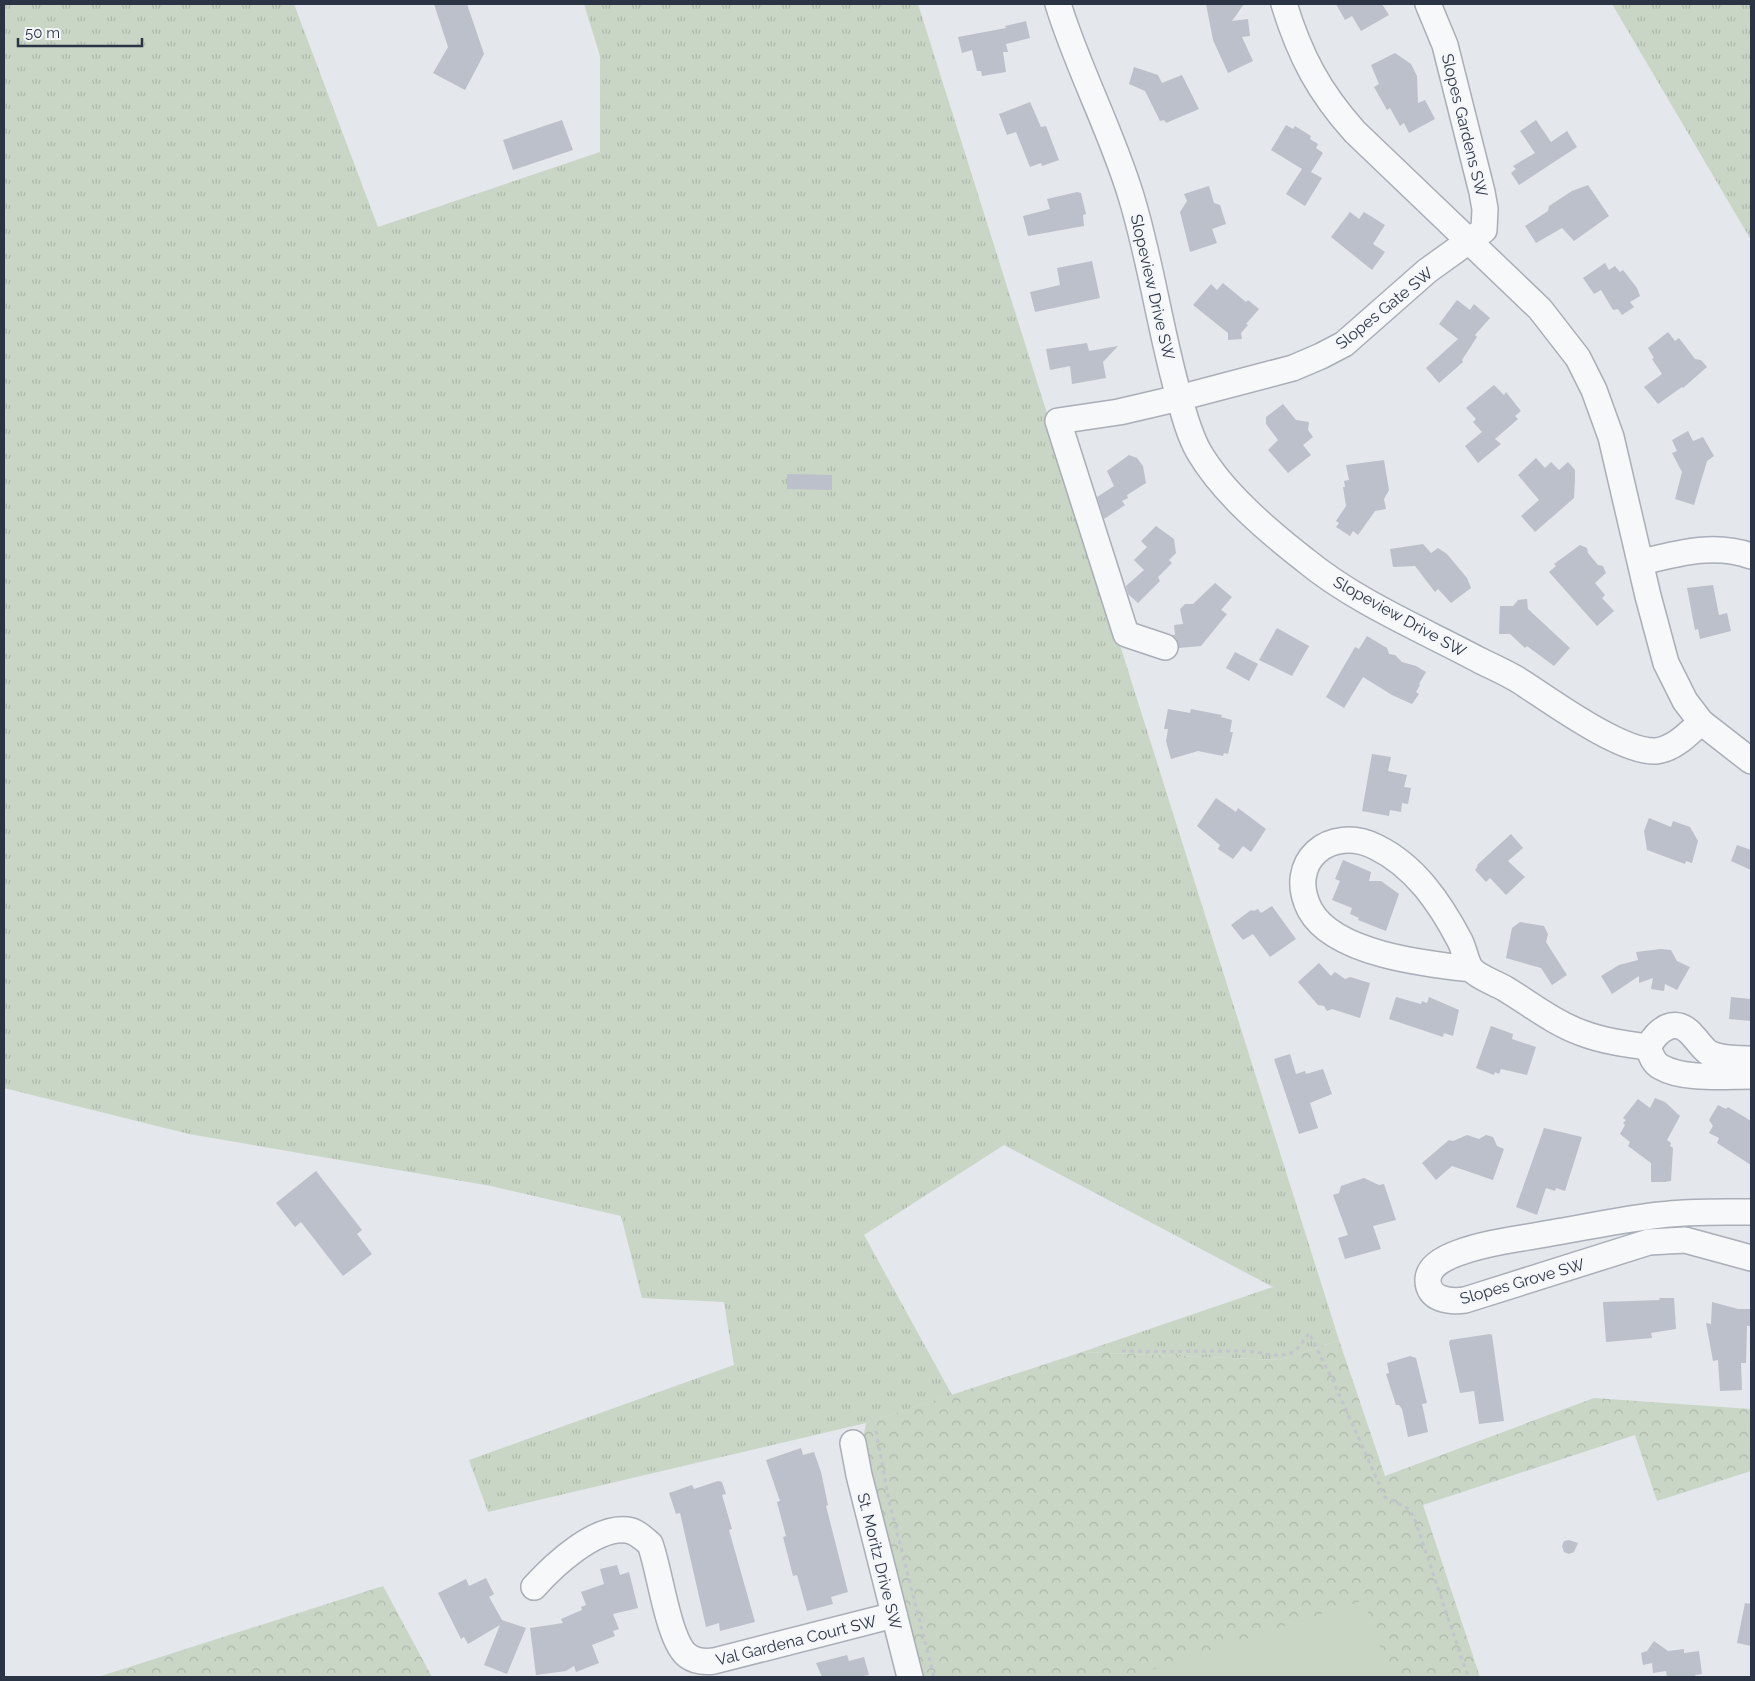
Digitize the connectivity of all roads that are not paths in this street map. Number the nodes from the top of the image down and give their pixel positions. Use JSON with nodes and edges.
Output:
{"nodes":[{"id":1,"x":1058,"y":4,"type":"edge"},
{"id":2,"x":1284,"y":4,"type":"edge"},
{"id":3,"x":1428,"y":4,"type":"edge"},
{"id":4,"x":1469,"y":242,"type":"junction"},
{"id":5,"x":1179,"y":398,"type":"junction"},
{"id":6,"x":1751,"y":556,"type":"edge"},
{"id":7,"x":1642,"y":562,"type":"junction"},
{"id":8,"x":1165,"y":647,"type":"dead end"},
{"id":9,"x":1701,"y":722,"type":"junction"},
{"id":10,"x":1751,"y":761,"type":"edge"},
{"id":11,"x":1472,"y":969,"type":"junction"},
{"id":12,"x":1648,"y":1047,"type":"junction"},
{"id":13,"x":1751,"y":1059,"type":"edge"},
{"id":14,"x":1751,"y":1076,"type":"edge"},
{"id":15,"x":1751,"y":1212,"type":"edge"},
{"id":16,"x":1751,"y":1258,"type":"edge"},
{"id":17,"x":853,"y":1444,"type":"dead end"},
{"id":18,"x":534,"y":1587,"type":"dead end"},
{"id":19,"x":894,"y":1615,"type":"junction"},
{"id":20,"x":910,"y":1677,"type":"edge"}],
"edges":[{"from":1,"to":5,"type":"street","name":"Slopeview Drive SW"},
{"from":2,"to":4,"type":"street"},
{"from":3,"to":4,"type":"street","name":"Slopes Gardens SW"},
{"from":4,"to":5,"type":"street","name":"Slopes Gate SW"},
{"from":4,"to":7,"type":"street"},
{"from":5,"to":8,"type":"street","name":"Slopes Gate SW"},
{"from":5,"to":9,"type":"street","name":"Slopeview Drive SW"},
{"from":6,"to":7,"type":"street"},
{"from":7,"to":9,"type":"street"},
{"from":9,"to":10,"type":"street"},
{"from":11,"to":11,"type":"street"},
{"from":11,"to":12,"type":"street"},
{"from":12,"to":13,"type":"street"},
{"from":12,"to":14,"type":"street"},
{"from":15,"to":16,"type":"street","name":"Slopes Grove SW"},
{"from":17,"to":19,"type":"street","name":"St. Moritz Drive SW"},
{"from":18,"to":19,"type":"street","name":"Val Gardena Court SW"},
{"from":19,"to":20,"type":"street","name":"St. Moritz Drive SW"}]}
